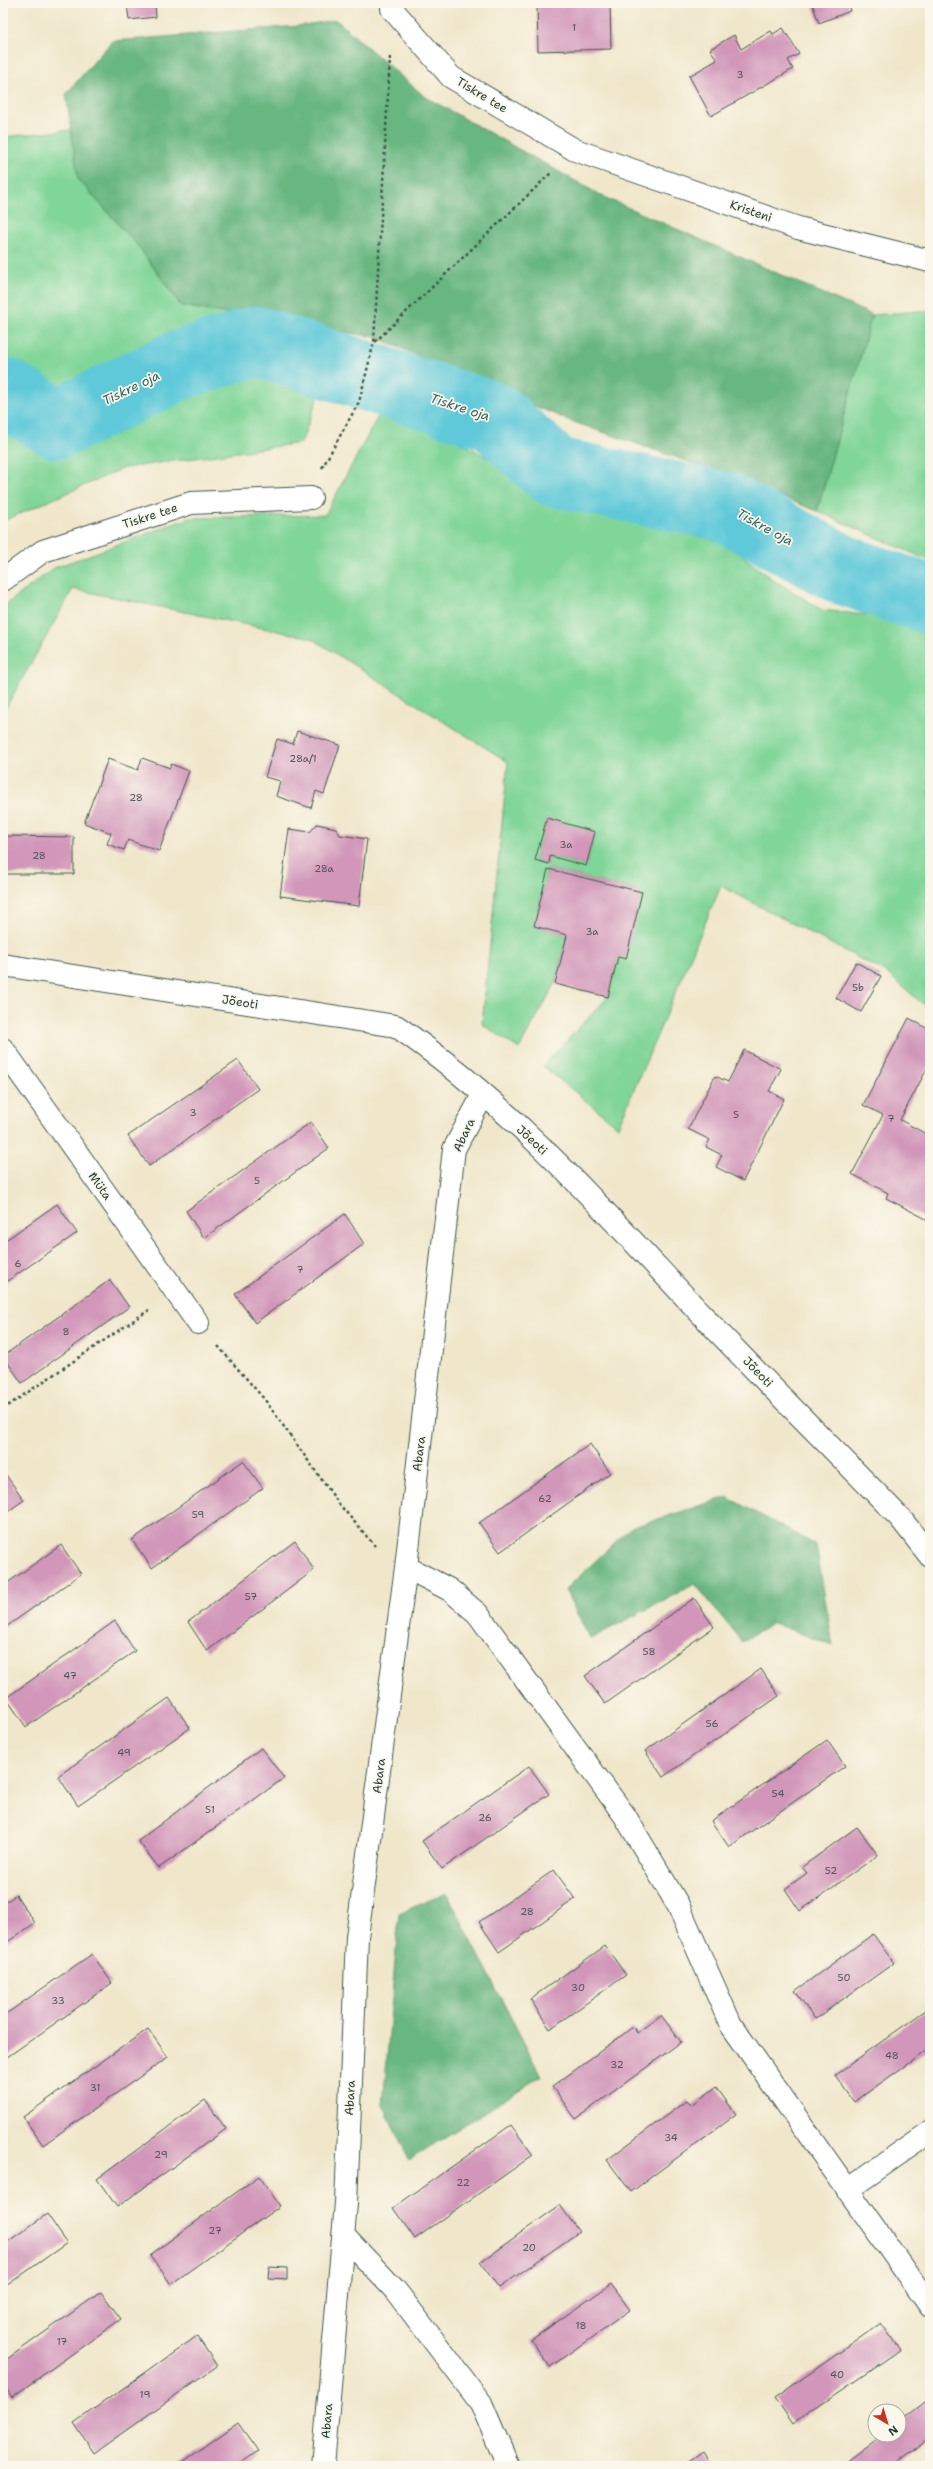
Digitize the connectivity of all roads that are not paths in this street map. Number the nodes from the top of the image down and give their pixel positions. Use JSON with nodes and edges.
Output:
{"nodes":[{"id":1,"x":392,"y":6,"type":"edge"},
{"id":2,"x":575,"y":150,"type":"joint"},
{"id":3,"x":930,"y":261,"type":"edge"},
{"id":4,"x":311,"y":498,"type":"road end"},
{"id":5,"x":3,"y":580,"type":"edge"},
{"id":6,"x":3,"y":965,"type":"edge"},
{"id":7,"x":3,"y":1049,"type":"edge"},
{"id":8,"x":484,"y":1095,"type":"junction"},
{"id":9,"x":198,"y":1323,"type":"road end"},
{"id":10,"x":930,"y":1556,"type":"edge"},
{"id":11,"x":406,"y":1567,"type":"junction"},
{"id":12,"x":930,"y":2132,"type":"edge"},
{"id":13,"x":847,"y":2190,"type":"junction"},
{"id":14,"x":343,"y":2235,"type":"junction"},
{"id":15,"x":930,"y":2306,"type":"edge"},
{"id":16,"x":323,"y":2466,"type":"edge"},
{"id":17,"x":508,"y":2466,"type":"edge"}],
"edges":[{"from":1,"to":2,"type":"street","name":"Tiskre tee"},
{"from":2,"to":3,"type":"street","name":"Kristeni"},
{"from":4,"to":5,"type":"street","name":"Tiskre tee"},
{"from":6,"to":8,"type":"street","name":"Jõeoti"},
{"from":7,"to":9,"type":"street","name":"Müta"},
{"from":8,"to":10,"type":"street","name":"Jõeoti"},
{"from":8,"to":11,"type":"street","name":"Abara"},
{"from":11,"to":13,"type":"street"},
{"from":11,"to":14,"type":"street","name":"Abara"},
{"from":12,"to":13,"type":"street"},
{"from":13,"to":15,"type":"street"},
{"from":14,"to":16,"type":"street","name":"Abara"},
{"from":14,"to":17,"type":"street"}]}
